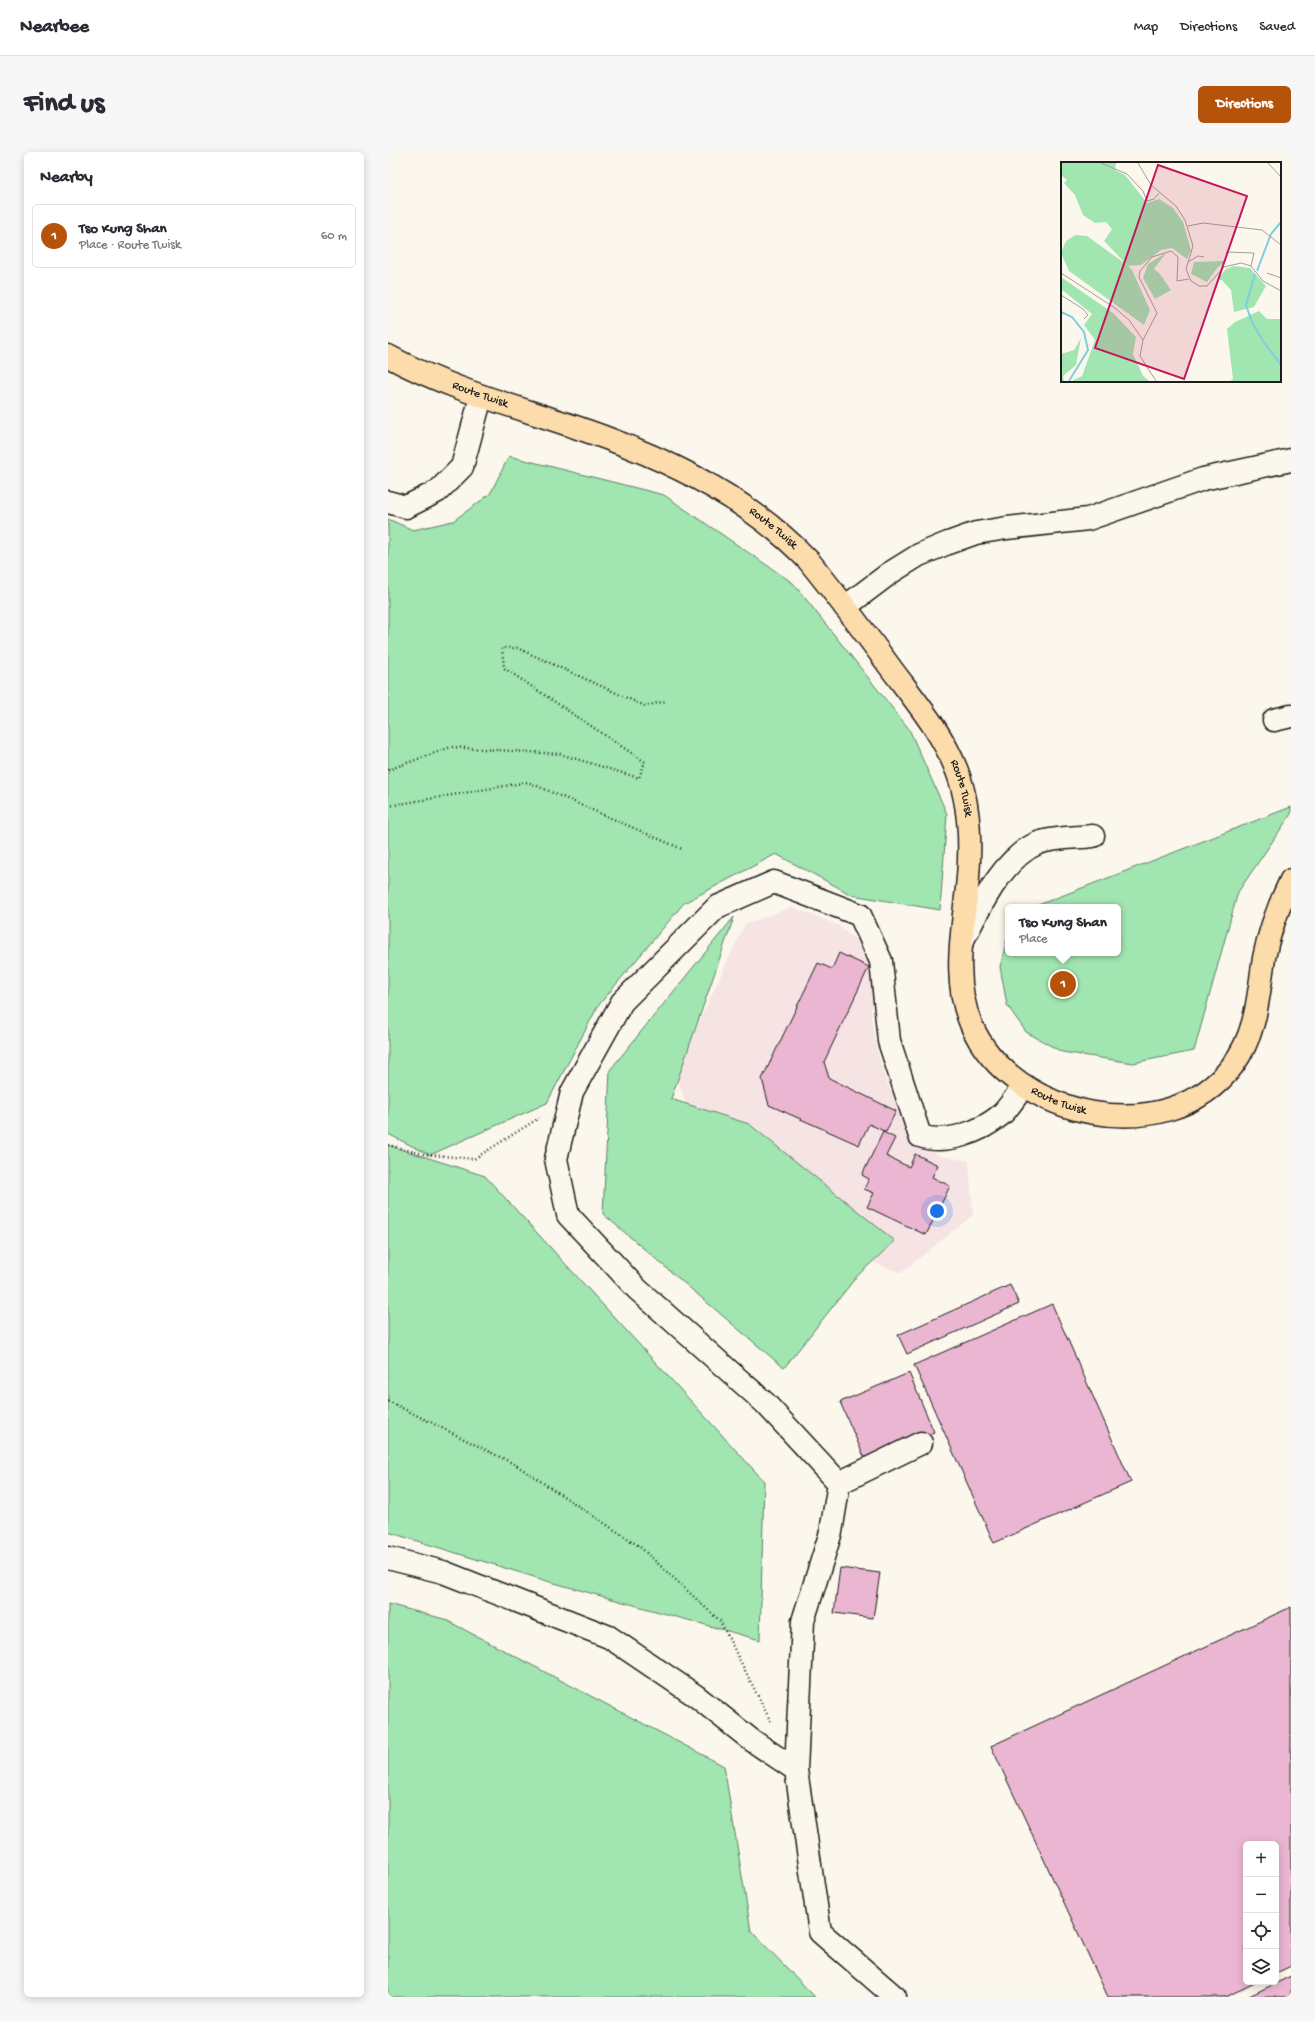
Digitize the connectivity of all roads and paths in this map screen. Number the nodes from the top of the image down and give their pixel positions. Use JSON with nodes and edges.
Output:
{"nodes":[{"id":1,"x":388,"y":356,"type":"edge"},
{"id":2,"x":481,"y":397,"type":"junction"},
{"id":3,"x":1291,"y":460,"type":"edge"},
{"id":4,"x":388,"y":502,"type":"edge"},
{"id":5,"x":846,"y":607,"type":"junction"},
{"id":6,"x":666,"y":701,"type":"dead end"},
{"id":7,"x":388,"y":770,"type":"edge"},
{"id":8,"x":388,"y":806,"type":"edge"},
{"id":9,"x":1093,"y":836,"type":"dead end"},
{"id":10,"x":682,"y":849,"type":"dead end"},
{"id":11,"x":1291,"y":880,"type":"edge"},
{"id":12,"x":961,"y":944,"type":"junction"},
{"id":13,"x":1023,"y":1087,"type":"junction"},
{"id":14,"x":541,"y":1117,"type":"dead end"},
{"id":15,"x":388,"y":1145,"type":"edge"},
{"id":16,"x":388,"y":1401,"type":"edge"},
{"id":17,"x":922,"y":1443,"type":"dead end"},
{"id":18,"x":839,"y":1483,"type":"junction"},
{"id":19,"x":388,"y":1558,"type":"edge"},
{"id":20,"x":774,"y":1728,"type":"dead end"},
{"id":21,"x":796,"y":1770,"type":"junction"},
{"id":22,"x":895,"y":1997,"type":"edge"}],
"edges":[{"from":1,"to":2,"type":"main road","name":"Route Twisk"},
{"from":2,"to":4,"type":"lane"},
{"from":2,"to":5,"type":"main road","name":"Route Twisk"},
{"from":3,"to":5,"type":"lane"},
{"from":5,"to":12,"type":"main road","name":"Route Twisk"},
{"from":6,"to":7,"type":"path"},
{"from":8,"to":10,"type":"path"},
{"from":9,"to":12,"type":"lane"},
{"from":11,"to":13,"type":"main road","name":"Route Twisk"},
{"from":12,"to":13,"type":"main road","name":"Route Twisk"},
{"from":13,"to":18,"type":"lane"},
{"from":14,"to":15,"type":"path"},
{"from":16,"to":20,"type":"path"},
{"from":17,"to":18,"type":"lane"},
{"from":18,"to":21,"type":"lane"},
{"from":19,"to":21,"type":"lane"},
{"from":21,"to":22,"type":"lane"}]}
